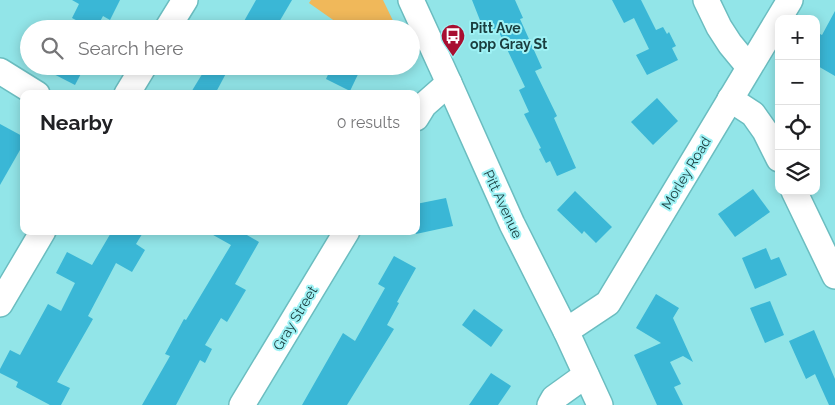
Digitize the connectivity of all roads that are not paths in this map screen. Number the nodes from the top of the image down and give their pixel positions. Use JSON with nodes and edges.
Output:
{"nodes":[{"id":1,"x":184,"y":0,"type":"edge"},
{"id":2,"x":411,"y":0,"type":"edge"},
{"id":3,"x":706,"y":0,"type":"edge"},
{"id":4,"x":790,"y":0,"type":"edge"},
{"id":5,"x":172,"y":20,"type":"edge"},
{"id":6,"x":748,"y":67,"type":"junction"},
{"id":7,"x":0,"y":71,"type":"edge"},
{"id":8,"x":139,"y":75,"type":"edge"},
{"id":9,"x":450,"y":83,"type":"junction"},
{"id":10,"x":31,"y":90,"type":"edge"},
{"id":11,"x":129,"y":90,"type":"edge"},
{"id":12,"x":730,"y":99,"type":"junction"},
{"id":13,"x":420,"y":112,"type":"edge"},
{"id":14,"x":775,"y":151,"type":"edge"},
{"id":15,"x":796,"y":195,"type":"edge"},
{"id":16,"x":41,"y":235,"type":"edge"},
{"id":17,"x":346,"y":235,"type":"edge"},
{"id":18,"x":835,"y":276,"type":"edge"},
{"id":19,"x":0,"y":304,"type":"edge"},
{"id":20,"x":566,"y":331,"type":"junction"},
{"id":21,"x":586,"y":375,"type":"junction"},
{"id":22,"x":242,"y":405,"type":"edge"},
{"id":23,"x":550,"y":405,"type":"edge"},
{"id":24,"x":600,"y":405,"type":"edge"}],
"edges":[{"from":1,"to":5,"type":"street"},
{"from":2,"to":9,"type":"street","name":"Pitt Avenue"},
{"from":3,"to":6,"type":"street"},
{"from":4,"to":6,"type":"street","name":"Morley Road"},
{"from":6,"to":12,"type":"street","name":"Morley Road"},
{"from":7,"to":10,"type":"street"},
{"from":8,"to":11,"type":"street"},
{"from":9,"to":13,"type":"street"},
{"from":9,"to":20,"type":"street","name":"Pitt Avenue"},
{"from":12,"to":14,"type":"street"},
{"from":12,"to":20,"type":"street","name":"Morley Road"},
{"from":15,"to":18,"type":"street"},
{"from":16,"to":19,"type":"street"},
{"from":17,"to":22,"type":"street","name":"Gray Street"},
{"from":20,"to":21,"type":"street","name":"Pitt Avenue"},
{"from":21,"to":23,"type":"street"},
{"from":21,"to":24,"type":"street","name":"Pitt Avenue"}]}
